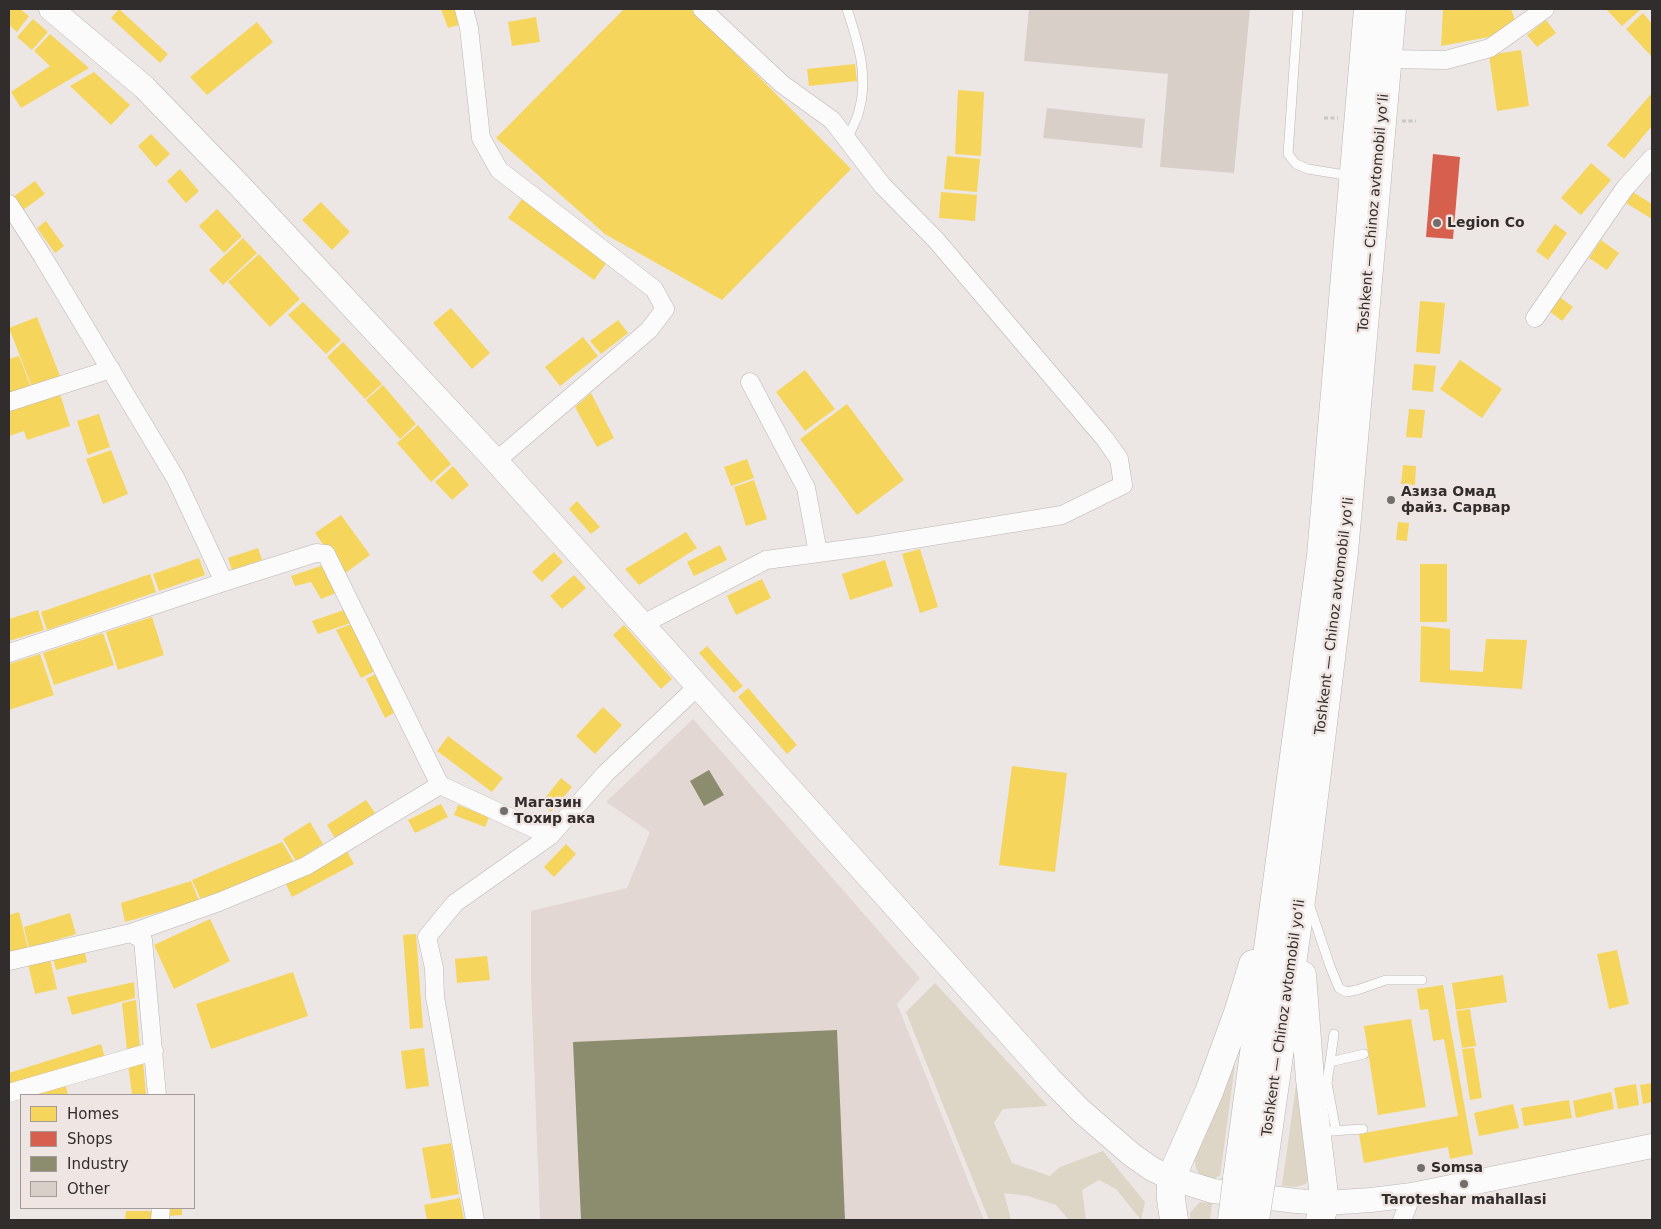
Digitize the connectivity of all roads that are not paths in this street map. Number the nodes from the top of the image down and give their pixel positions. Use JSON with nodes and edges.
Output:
{"nodes":[{"id":1,"x":51,"y":9,"type":"edge"},
{"id":2,"x":464,"y":9,"type":"edge"},
{"id":3,"x":702,"y":9,"type":"edge"},
{"id":4,"x":847,"y":9,"type":"edge"},
{"id":5,"x":1298,"y":9,"type":"edge"},
{"id":6,"x":1368,"y":9,"type":"edge"},
{"id":7,"x":1392,"y":9,"type":"edge"},
{"id":8,"x":1545,"y":9,"type":"edge"},
{"id":9,"x":1388,"y":59,"type":"junction"},
{"id":10,"x":847,"y":139,"type":"junction"},
{"id":11,"x":1652,"y":158,"type":"edge"},
{"id":12,"x":1353,"y":176,"type":"junction"},
{"id":13,"x":9,"y":204,"type":"edge"},
{"id":14,"x":1535,"y":318,"type":"dead end"},
{"id":15,"x":111,"y":369,"type":"junction"},
{"id":16,"x":750,"y":382,"type":"dead end"},
{"id":17,"x":9,"y":402,"type":"edge"},
{"id":18,"x":496,"y":461,"type":"junction"},
{"id":19,"x":818,"y":553,"type":"junction"},
{"id":20,"x":224,"y":582,"type":"junction"},
{"id":21,"x":643,"y":624,"type":"junction"},
{"id":22,"x":9,"y":653,"type":"edge"},
{"id":23,"x":698,"y":686,"type":"junction"},
{"id":24,"x":440,"y":785,"type":"junction"},
{"id":25,"x":550,"y":836,"type":"junction"},
{"id":26,"x":1290,"y":886,"type":"junction"},
{"id":27,"x":131,"y":932,"type":"junction"},
{"id":28,"x":9,"y":961,"type":"edge"},
{"id":29,"x":1422,"y":980,"type":"dead end"},
{"id":30,"x":1334,"y":1034,"type":"dead end"},
{"id":31,"x":154,"y":1052,"type":"junction"},
{"id":32,"x":1364,"y":1054,"type":"dead end"},
{"id":33,"x":1330,"y":1062,"type":"junction"},
{"id":34,"x":1319,"y":1083,"type":"junction"},
{"id":35,"x":9,"y":1093,"type":"edge"},
{"id":36,"x":158,"y":1094,"type":"edge"},
{"id":37,"x":1363,"y":1129,"type":"dead end"},
{"id":38,"x":1326,"y":1131,"type":"junction"},
{"id":39,"x":1652,"y":1146,"type":"edge"},
{"id":40,"x":1249,"y":1181,"type":"junction"},
{"id":41,"x":1412,"y":1194,"type":"junction"},
{"id":42,"x":1172,"y":1199,"type":"edge"},
{"id":43,"x":1322,"y":1212,"type":"edge"},
{"id":44,"x":475,"y":1220,"type":"edge"},
{"id":45,"x":1232,"y":1220,"type":"edge"},
{"id":46,"x":1255,"y":1220,"type":"edge"},
{"id":47,"x":1402,"y":1220,"type":"edge"}],
"edges":[{"from":1,"to":18,"type":"main road"},
{"from":2,"to":18,"type":"street"},
{"from":3,"to":10,"type":"street"},
{"from":4,"to":10,"type":"lane"},
{"from":5,"to":12,"type":"lane"},
{"from":6,"to":12,"type":"highway","name":"Toshkent — Chinoz avtomobil yoʻli"},
{"from":7,"to":9,"type":"highway","name":"Toshkent — Chinoz avtomobil yoʻli"},
{"from":8,"to":9,"type":"street"},
{"from":9,"to":26,"type":"highway","name":"Toshkent — Chinoz avtomobil yoʻli"},
{"from":10,"to":19,"type":"street"},
{"from":11,"to":14,"type":"street"},
{"from":12,"to":26,"type":"highway","name":"Toshkent — Chinoz avtomobil yoʻli"},
{"from":13,"to":15,"type":"street"},
{"from":15,"to":17,"type":"street"},
{"from":15,"to":20,"type":"street"},
{"from":16,"to":19,"type":"street"},
{"from":18,"to":21,"type":"main road"},
{"from":19,"to":21,"type":"street"},
{"from":20,"to":22,"type":"street"},
{"from":20,"to":24,"type":"street"},
{"from":21,"to":23,"type":"main road"},
{"from":23,"to":25,"type":"street"},
{"from":23,"to":42,"type":"main road"},
{"from":24,"to":25,"type":"street"},
{"from":24,"to":27,"type":"street"},
{"from":25,"to":44,"type":"street"},
{"from":26,"to":29,"type":"lane"},
{"from":26,"to":34,"type":"highway"},
{"from":26,"to":40,"type":"highway","name":"Toshkent — Chinoz avtomobil yoʻli"},
{"from":26,"to":42,"type":"highway"},
{"from":27,"to":28,"type":"street"},
{"from":27,"to":31,"type":"street"},
{"from":30,"to":33,"type":"lane"},
{"from":31,"to":35,"type":"street"},
{"from":31,"to":36,"type":"street"},
{"from":32,"to":33,"type":"lane"},
{"from":33,"to":34,"type":"lane"},
{"from":34,"to":38,"type":"highway"},
{"from":37,"to":38,"type":"lane"},
{"from":38,"to":43,"type":"highway"},
{"from":39,"to":41,"type":"main road"},
{"from":40,"to":45,"type":"highway","name":"Toshkent — Chinoz avtomobil yoʻli","bridge":true},
{"from":40,"to":46,"type":"highway","name":"Toshkent — Chinoz avtomobil yoʻli","bridge":true},
{"from":41,"to":43,"type":"main road"},
{"from":41,"to":47,"type":"street"},
{"from":42,"to":43,"type":"main road"}]}
